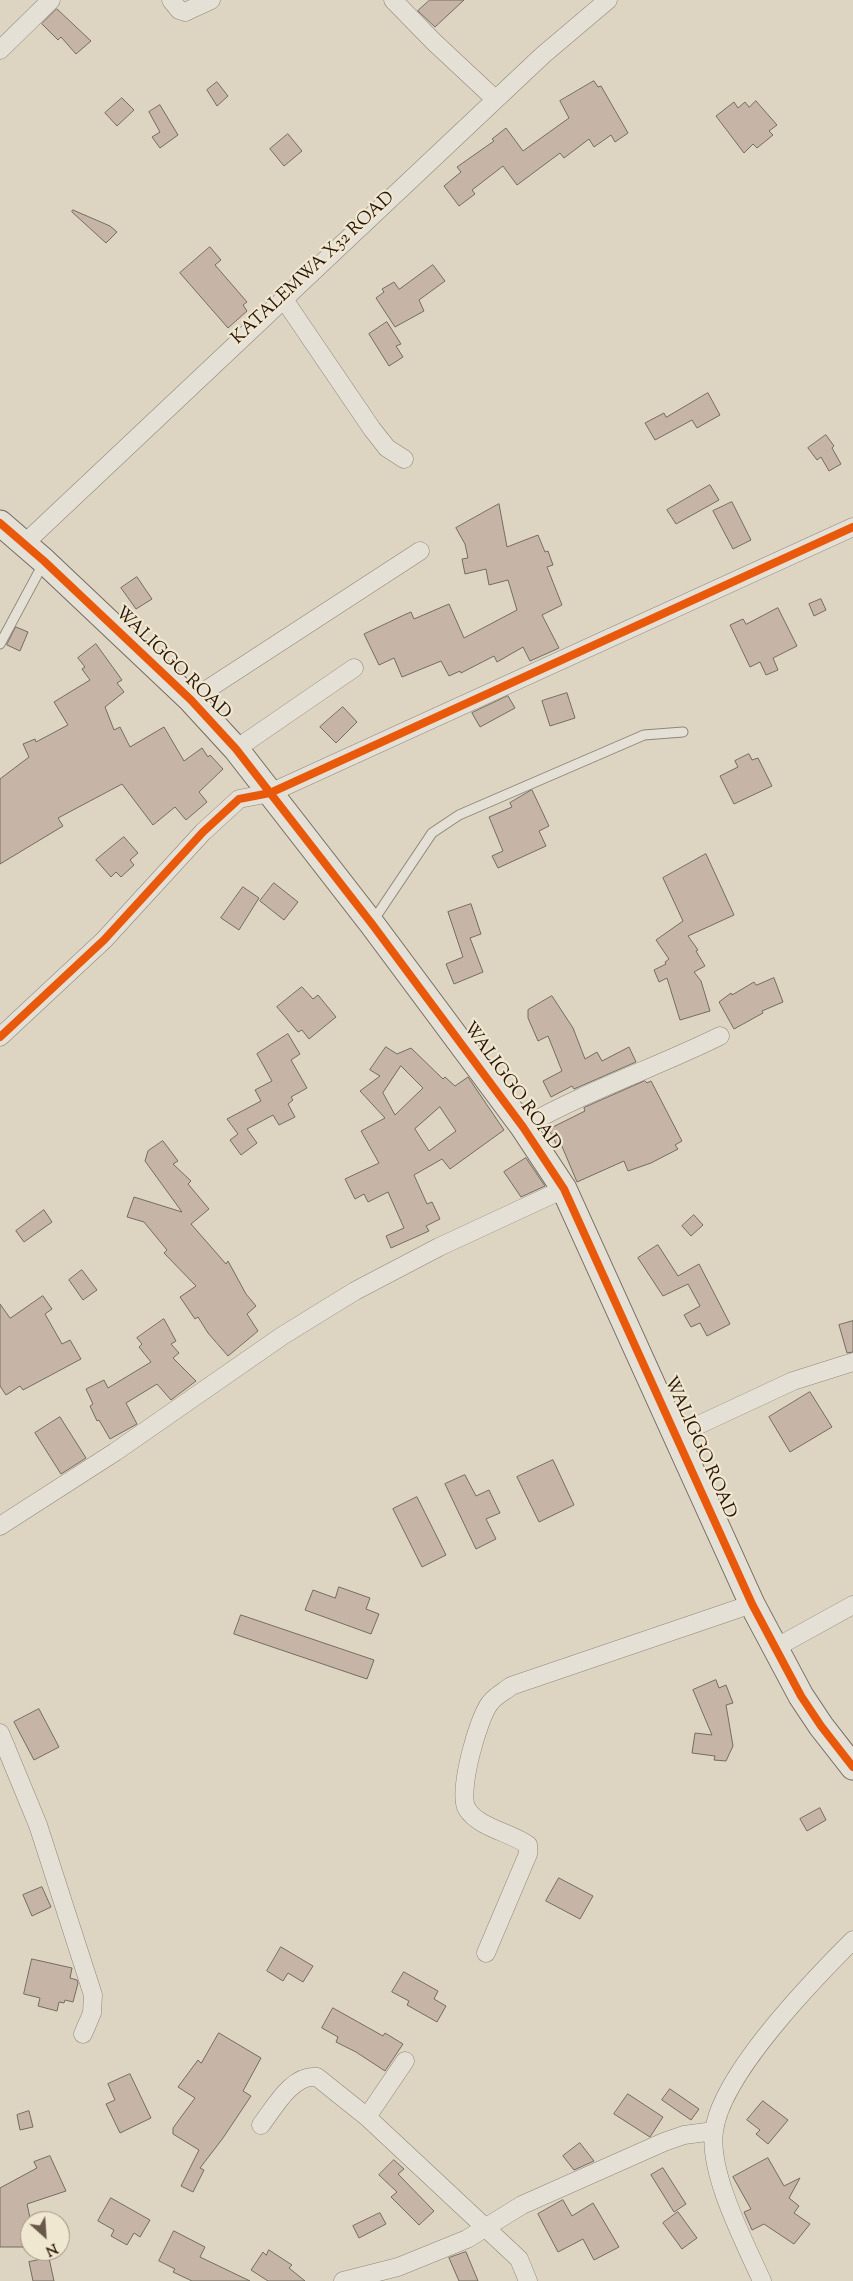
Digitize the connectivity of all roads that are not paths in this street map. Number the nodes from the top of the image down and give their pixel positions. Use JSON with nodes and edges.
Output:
{"nodes":[{"id":1,"x":51,"y":0,"type":"edge"},
{"id":2,"x":171,"y":0,"type":"edge"},
{"id":3,"x":211,"y":0,"type":"edge"},
{"id":4,"x":393,"y":0,"type":"edge"},
{"id":5,"x":608,"y":0,"type":"edge"},
{"id":6,"x":0,"y":50,"type":"edge"},
{"id":7,"x":496,"y":99,"type":"junction"},
{"id":8,"x":282,"y":298,"type":"junction"},
{"id":9,"x":404,"y":459,"type":"dead end"},
{"id":10,"x":0,"y":523,"type":"edge"},
{"id":11,"x":853,"y":527,"type":"edge"},
{"id":12,"x":24,"y":544,"type":"junction"},
{"id":13,"x":420,"y":551,"type":"dead end"},
{"id":14,"x":44,"y":562,"type":"junction"},
{"id":15,"x":0,"y":644,"type":"edge"},
{"id":16,"x":354,"y":668,"type":"dead end"},
{"id":17,"x":191,"y":700,"type":"junction"},
{"id":18,"x":684,"y":732,"type":"dead end"},
{"id":19,"x":236,"y":749,"type":"junction"},
{"id":20,"x":270,"y":792,"type":"junction"},
{"id":21,"x":372,"y":924,"type":"junction"},
{"id":22,"x":720,"y":1036,"type":"dead end"},
{"id":23,"x":0,"y":1037,"type":"edge"},
{"id":24,"x":523,"y":1127,"type":"junction"},
{"id":25,"x":564,"y":1189,"type":"junction"},
{"id":26,"x":853,"y":1362,"type":"edge"},
{"id":27,"x":677,"y":1435,"type":"junction"},
{"id":28,"x":0,"y":1526,"type":"edge"},
{"id":29,"x":752,"y":1604,"type":"junction"},
{"id":30,"x":853,"y":1604,"type":"edge"},
{"id":31,"x":775,"y":1648,"type":"junction"},
{"id":32,"x":0,"y":1733,"type":"edge"},
{"id":33,"x":853,"y":1767,"type":"edge"},
{"id":34,"x":853,"y":1940,"type":"edge"},
{"id":35,"x":486,"y":1953,"type":"dead end"},
{"id":36,"x":83,"y":2034,"type":"dead end"},
{"id":37,"x":406,"y":2061,"type":"dead end"},
{"id":38,"x":367,"y":2117,"type":"junction"},
{"id":39,"x":261,"y":2125,"type":"dead end"},
{"id":40,"x":714,"y":2131,"type":"junction"},
{"id":41,"x":485,"y":2227,"type":"junction"},
{"id":42,"x":343,"y":2281,"type":"edge"},
{"id":43,"x":528,"y":2281,"type":"edge"},
{"id":44,"x":762,"y":2281,"type":"edge"}],
"edges":[{"from":1,"to":6,"type":"street"},
{"from":2,"to":3,"type":"street"},
{"from":4,"to":7,"type":"street"},
{"from":5,"to":7,"type":"street","name":"KATALEMWA X32 ROAD"},
{"from":7,"to":8,"type":"street","name":"KATALEMWA X32 ROAD"},
{"from":8,"to":9,"type":"street"},
{"from":8,"to":12,"type":"street","name":"KATALEMWA X32 ROAD"},
{"from":10,"to":12,"type":"street","name":"WALIGGO ROAD"},
{"from":11,"to":20,"type":"street"},
{"from":12,"to":14,"type":"street","name":"WALIGGO ROAD"},
{"from":13,"to":17,"type":"street"},
{"from":14,"to":15,"type":"lane"},
{"from":14,"to":17,"type":"street","name":"WALIGGO ROAD"},
{"from":16,"to":19,"type":"street"},
{"from":17,"to":19,"type":"street","name":"WALIGGO ROAD"},
{"from":18,"to":21,"type":"lane"},
{"from":19,"to":20,"type":"street","name":"WALIGGO ROAD"},
{"from":20,"to":21,"type":"street","name":"WALIGGO ROAD"},
{"from":20,"to":23,"type":"street"},
{"from":21,"to":24,"type":"street","name":"WALIGGO ROAD"},
{"from":22,"to":24,"type":"street"},
{"from":24,"to":25,"type":"street","name":"WALIGGO ROAD"},
{"from":25,"to":27,"type":"street","name":"WALIGGO ROAD"},
{"from":25,"to":28,"type":"street"},
{"from":26,"to":27,"type":"street"},
{"from":27,"to":29,"type":"street","name":"WALIGGO ROAD"},
{"from":29,"to":31,"type":"street","name":"WALIGGO ROAD"},
{"from":29,"to":35,"type":"street"},
{"from":30,"to":31,"type":"street"},
{"from":31,"to":33,"type":"street","name":"WALIGGO ROAD"},
{"from":32,"to":36,"type":"street"},
{"from":34,"to":40,"type":"street"},
{"from":37,"to":38,"type":"street"},
{"from":38,"to":39,"type":"street"},
{"from":38,"to":41,"type":"street"},
{"from":40,"to":41,"type":"street"},
{"from":40,"to":44,"type":"street"},
{"from":41,"to":42,"type":"street"},
{"from":41,"to":43,"type":"street"}]}
